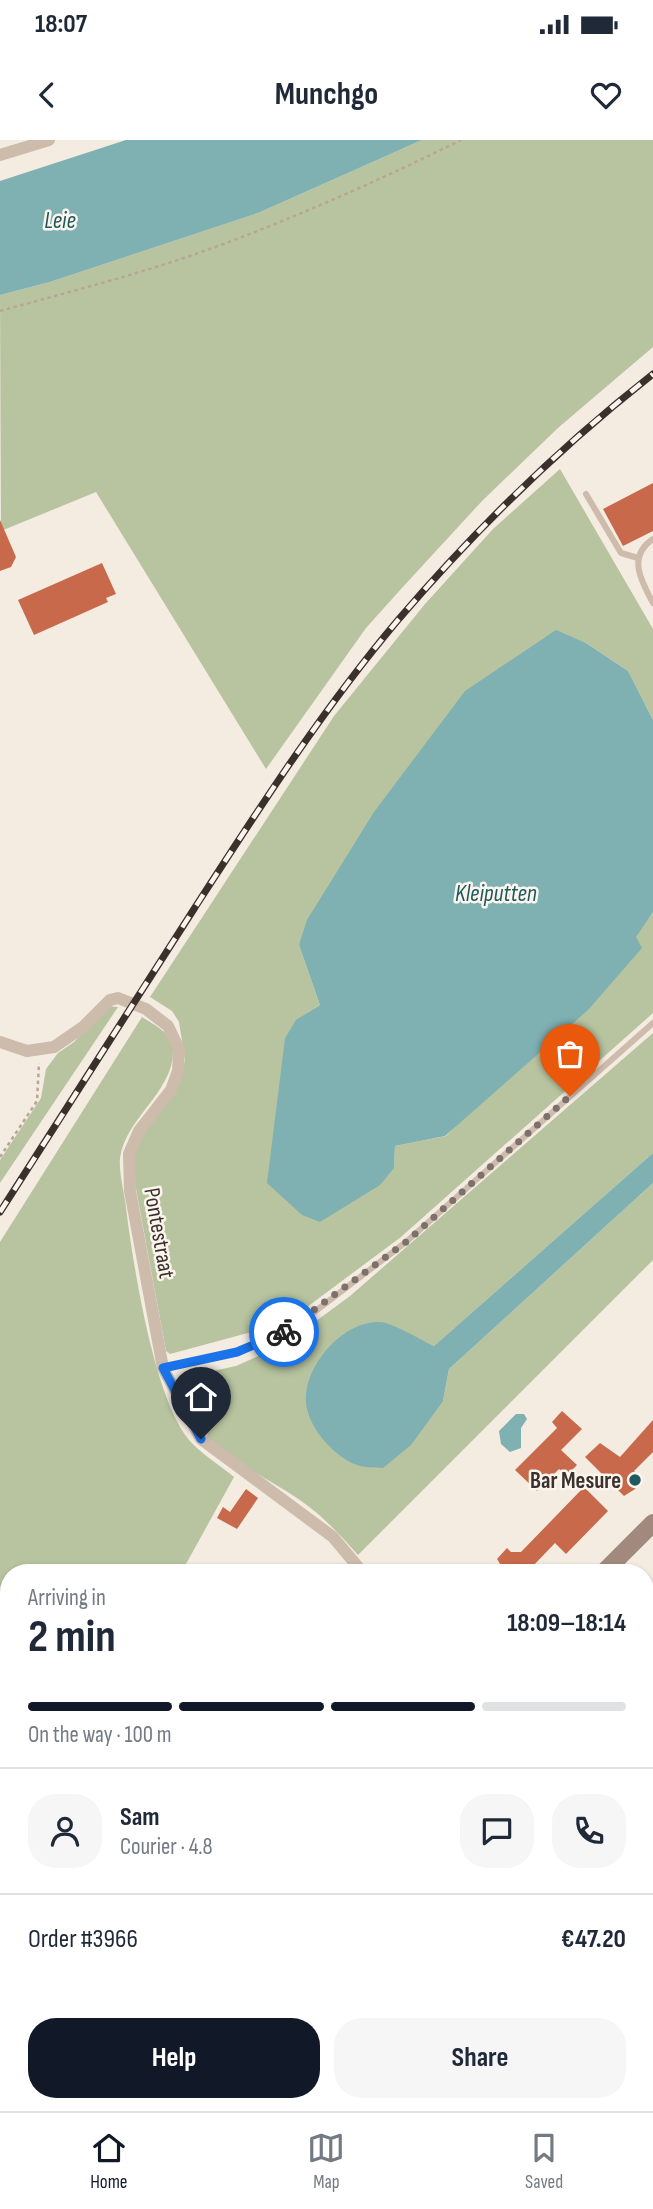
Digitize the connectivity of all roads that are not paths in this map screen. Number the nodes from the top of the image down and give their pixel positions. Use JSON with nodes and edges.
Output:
{"nodes":[{"id":1,"x":49,"y":140,"type":"edge"},
{"id":2,"x":0,"y":155,"type":"edge"},
{"id":3,"x":586,"y":494,"type":"dead end"},
{"id":4,"x":653,"y":539,"type":"edge"},
{"id":5,"x":638,"y":558,"type":"junction"},
{"id":6,"x":653,"y":603,"type":"edge"},
{"id":7,"x":653,"y":1023,"type":"edge"},
{"id":8,"x":0,"y":1042,"type":"edge"},
{"id":9,"x":163,"y":1368,"type":"junction"},
{"id":10,"x":653,"y":1523,"type":"edge"},
{"id":11,"x":356,"y":1564,"type":"edge"},
{"id":12,"x":612,"y":1564,"type":"edge"}],
"edges":[{"from":1,"to":2,"type":"street"},
{"from":3,"to":5,"type":"lane"},
{"from":4,"to":5,"type":"lane"},
{"from":5,"to":6,"type":"lane"},
{"from":7,"to":9,"type":"lane"},
{"from":8,"to":9,"type":"street","name":"Pontestraat"},
{"from":9,"to":11,"type":"street","name":"Pontestraat"},
{"from":10,"to":12,"type":"street"}]}
